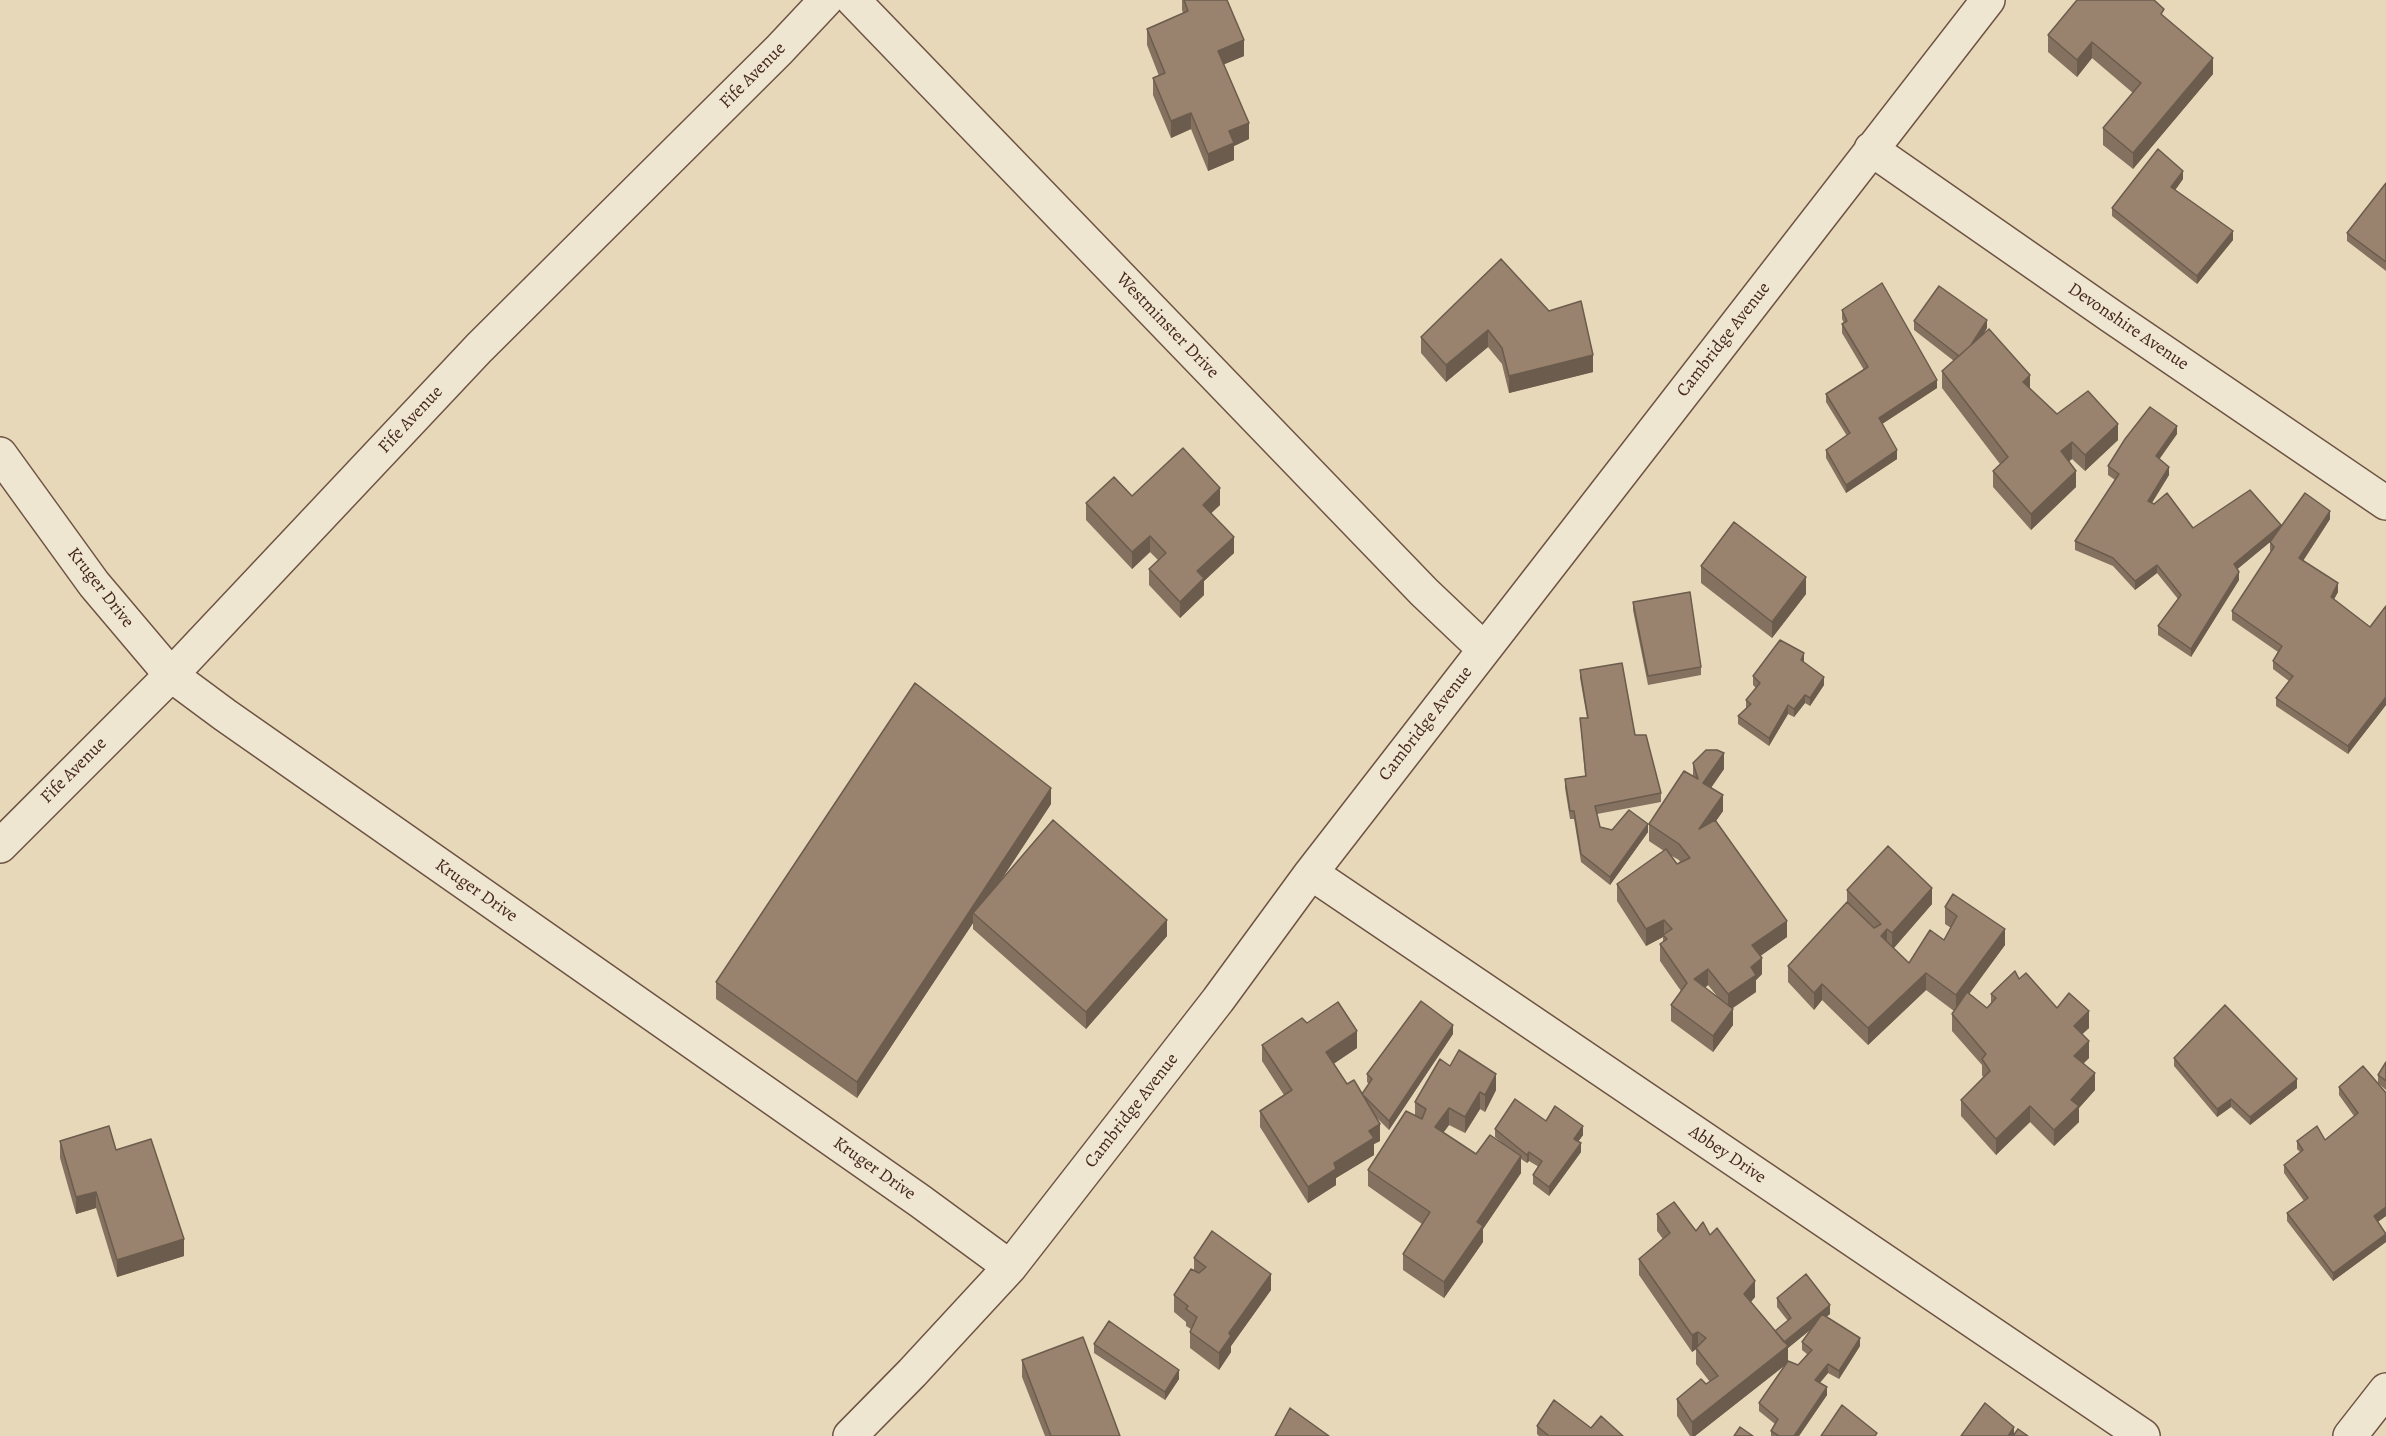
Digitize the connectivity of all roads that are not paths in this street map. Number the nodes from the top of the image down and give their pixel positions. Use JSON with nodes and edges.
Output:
{"nodes":[{"id":1,"x":826,"y":0,"type":"edge"},
{"id":2,"x":853,"y":0,"type":"edge"},
{"id":3,"x":1988,"y":0,"type":"edge"},
{"id":4,"x":1871,"y":149,"type":"junction"},
{"id":5,"x":0,"y":454,"type":"edge"},
{"id":6,"x":2386,"y":503,"type":"edge"},
{"id":7,"x":1484,"y":649,"type":"junction"},
{"id":8,"x":171,"y":675,"type":"junction"},
{"id":9,"x":0,"y":846,"type":"edge"},
{"id":10,"x":1311,"y":873,"type":"junction"},
{"id":11,"x":1010,"y":1267,"type":"junction"},
{"id":12,"x":2386,"y":1390,"type":"edge"},
{"id":13,"x":849,"y":1436,"type":"edge"},
{"id":14,"x":2143,"y":1436,"type":"edge"},
{"id":15,"x":2350,"y":1436,"type":"edge"}],
"edges":[{"from":1,"to":8,"type":"street","name":"Fife Avenue"},
{"from":2,"to":7,"type":"street","name":"Westminster Drive"},
{"from":3,"to":4,"type":"street","name":"Cambridge Avenue"},
{"from":4,"to":6,"type":"street","name":"Devonshire Avenue"},
{"from":4,"to":7,"type":"street","name":"Cambridge Avenue"},
{"from":5,"to":8,"type":"street","name":"Kruger Drive"},
{"from":7,"to":10,"type":"street","name":"Cambridge Avenue"},
{"from":8,"to":9,"type":"street","name":"Fife Avenue"},
{"from":8,"to":11,"type":"street","name":"Kruger Drive"},
{"from":10,"to":11,"type":"street","name":"Cambridge Avenue"},
{"from":10,"to":14,"type":"street","name":"Abbey Drive"},
{"from":11,"to":13,"type":"street","name":"Cambridge Avenue"},
{"from":12,"to":15,"type":"street"}]}
